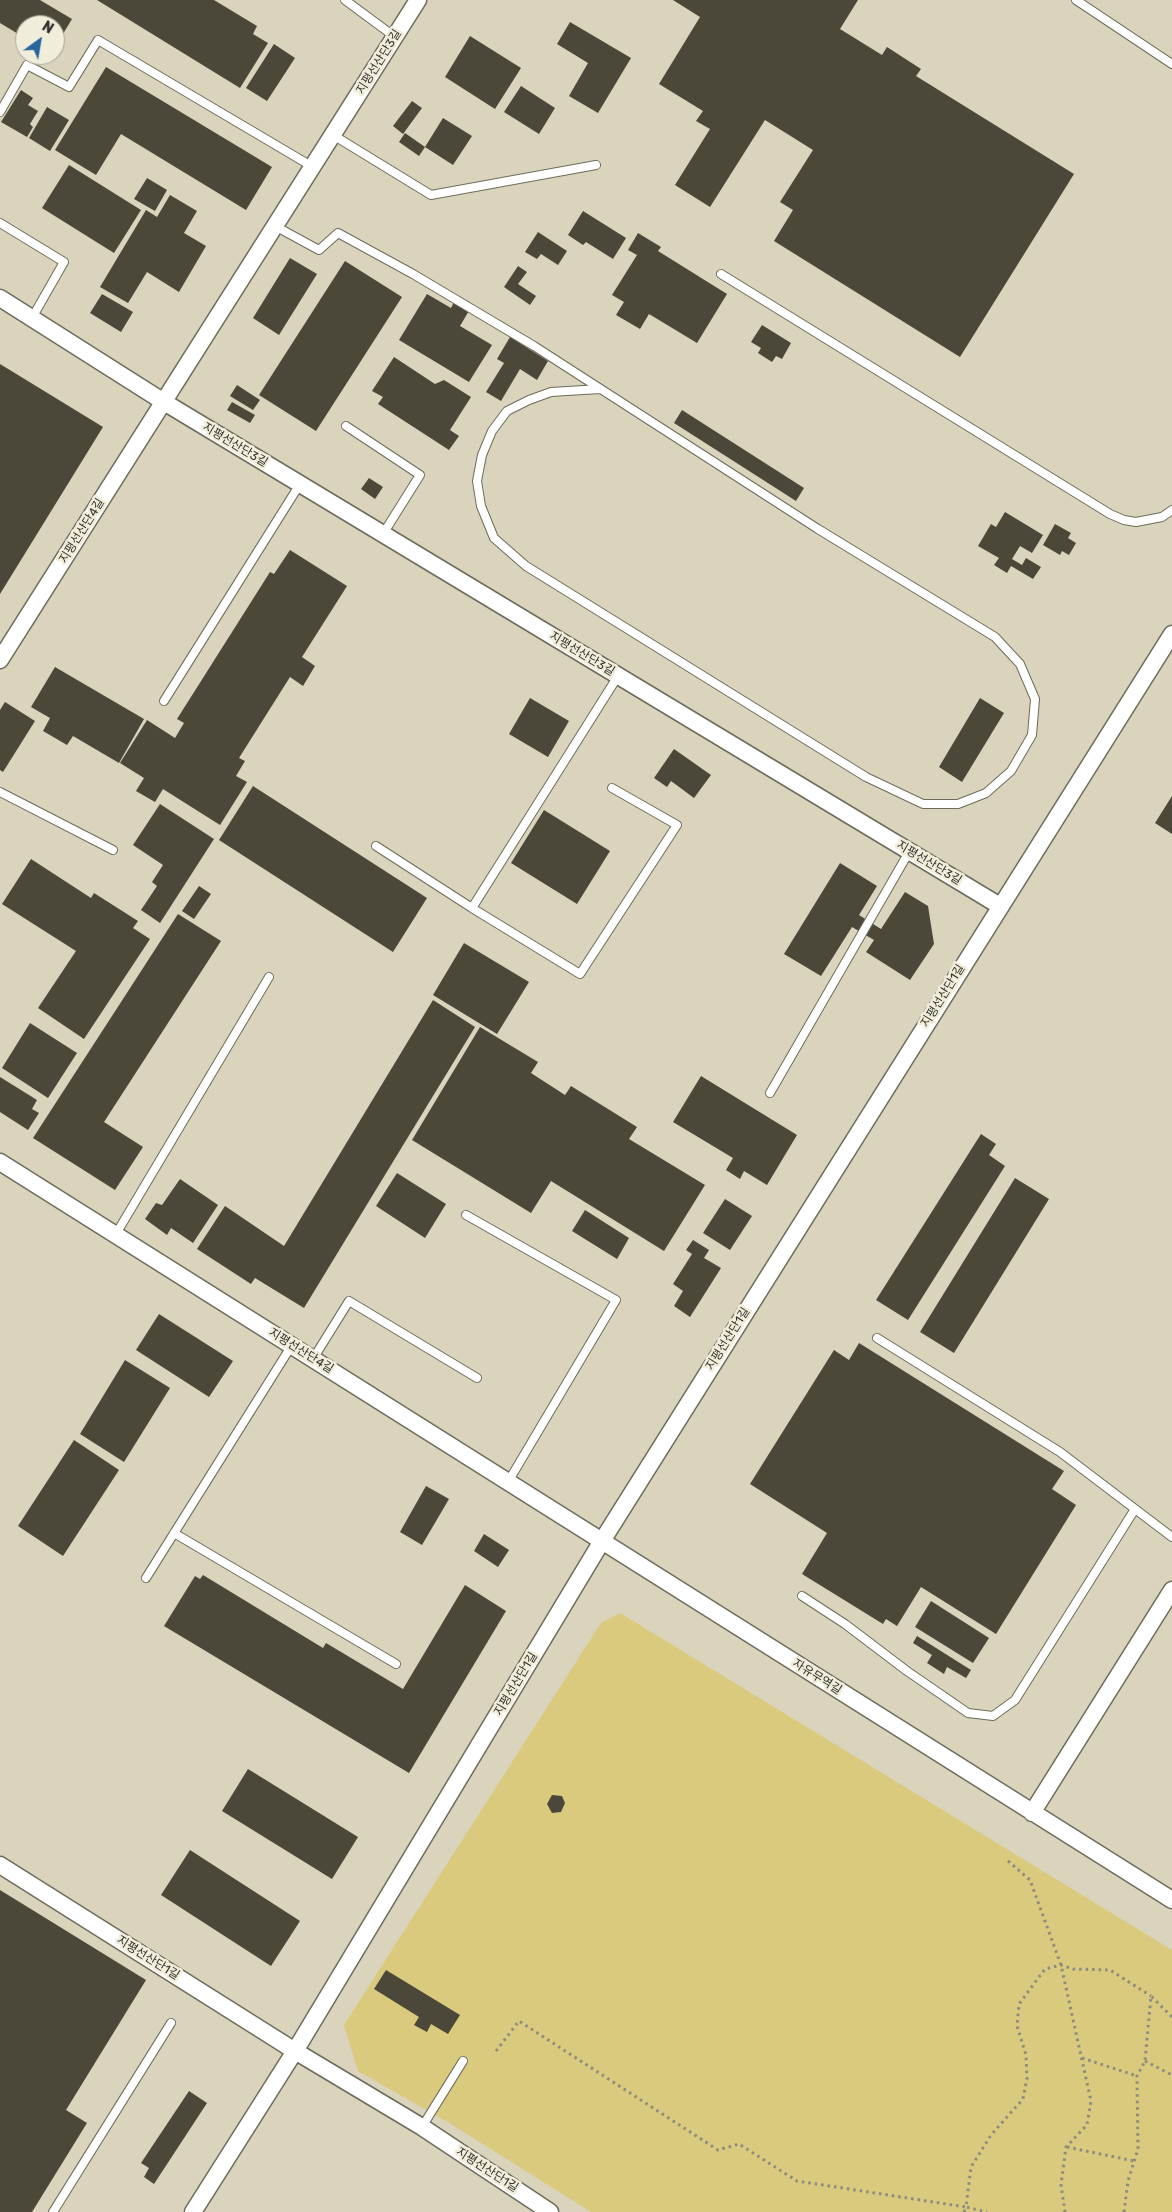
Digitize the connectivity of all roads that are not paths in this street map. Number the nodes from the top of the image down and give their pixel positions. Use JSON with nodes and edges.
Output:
{"nodes":[{"id":1,"x":345,"y":0,"type":"edge"},
{"id":2,"x":418,"y":0,"type":"edge"},
{"id":3,"x":1076,"y":0,"type":"edge"},
{"id":4,"x":395,"y":37,"type":"junction"},
{"id":5,"x":1172,"y":64,"type":"edge"},
{"id":6,"x":0,"y":112,"type":"edge"},
{"id":7,"x":333,"y":135,"type":"junction"},
{"id":8,"x":596,"y":166,"type":"dead end"},
{"id":9,"x":313,"y":167,"type":"junction"},
{"id":10,"x":0,"y":223,"type":"edge"},
{"id":11,"x":276,"y":226,"type":"junction"},
{"id":12,"x":722,"y":274,"type":"dead end"},
{"id":13,"x":0,"y":298,"type":"edge"},
{"id":14,"x":32,"y":318,"type":"junction"},
{"id":15,"x":600,"y":389,"type":"junction"},
{"id":16,"x":164,"y":402,"type":"junction"},
{"id":17,"x":346,"y":426,"type":"dead end"},
{"id":18,"x":300,"y":484,"type":"junction"},
{"id":19,"x":1172,"y":510,"type":"edge"},
{"id":20,"x":384,"y":534,"type":"junction"},
{"id":21,"x":1172,"y":634,"type":"edge"},
{"id":22,"x":0,"y":660,"type":"edge"},
{"id":23,"x":618,"y":676,"type":"junction"},
{"id":24,"x":164,"y":701,"type":"dead end"},
{"id":25,"x":612,"y":788,"type":"dead end"},
{"id":26,"x":0,"y":792,"type":"edge"},
{"id":27,"x":376,"y":846,"type":"dead end"},
{"id":28,"x":113,"y":850,"type":"dead end"},
{"id":29,"x":909,"y":852,"type":"junction"},
{"id":30,"x":1000,"y":906,"type":"junction"},
{"id":31,"x":472,"y":908,"type":"junction"},
{"id":32,"x":269,"y":977,"type":"dead end"},
{"id":33,"x":770,"y":1093,"type":"dead end"},
{"id":34,"x":0,"y":1162,"type":"edge"},
{"id":35,"x":466,"y":1215,"type":"dead end"},
{"id":36,"x":116,"y":1234,"type":"junction"},
{"id":37,"x":877,"y":1338,"type":"dead end"},
{"id":38,"x":292,"y":1345,"type":"junction"},
{"id":39,"x":313,"y":1359,"type":"junction"},
{"id":40,"x":477,"y":1378,"type":"dead end"},
{"id":41,"x":508,"y":1482,"type":"junction"},
{"id":42,"x":1135,"y":1509,"type":"junction"},
{"id":43,"x":174,"y":1533,"type":"junction"},
{"id":44,"x":1172,"y":1537,"type":"edge"},
{"id":45,"x":602,"y":1541,"type":"junction"},
{"id":46,"x":146,"y":1578,"type":"dead end"},
{"id":47,"x":1172,"y":1590,"type":"edge"},
{"id":48,"x":802,"y":1596,"type":"dead end"},
{"id":49,"x":396,"y":1664,"type":"dead end"},
{"id":50,"x":1032,"y":1813,"type":"junction"},
{"id":51,"x":0,"y":1865,"type":"edge"},
{"id":52,"x":1172,"y":1900,"type":"edge"},
{"id":53,"x":171,"y":2023,"type":"dead end"},
{"id":54,"x":296,"y":2051,"type":"junction"},
{"id":55,"x":463,"y":2061,"type":"dead end"},
{"id":56,"x":422,"y":2127,"type":"junction"},
{"id":57,"x":54,"y":2212,"type":"edge"},
{"id":58,"x":193,"y":2212,"type":"edge"},
{"id":59,"x":550,"y":2212,"type":"edge"}],
"edges":[{"from":1,"to":4,"type":"lane"},
{"from":2,"to":4,"type":"street","name":"지평선산단3길"},
{"from":3,"to":5,"type":"lane"},
{"from":4,"to":7,"type":"street","name":"지평선산단3길"},
{"from":6,"to":9,"type":"lane"},
{"from":7,"to":8,"type":"lane"},
{"from":7,"to":9,"type":"street","name":"지평선산단3길"},
{"from":9,"to":11,"type":"street","name":"지평선산단3길"},
{"from":10,"to":14,"type":"lane"},
{"from":11,"to":15,"type":"lane"},
{"from":11,"to":16,"type":"street","name":"지평선산단3길"},
{"from":12,"to":19,"type":"lane"},
{"from":13,"to":14,"type":"street","name":"지평선산단3길"},
{"from":14,"to":16,"type":"street","name":"지평선산단3길"},
{"from":15,"to":15,"type":"lane"},
{"from":16,"to":18,"type":"street","name":"지평선산단3길"},
{"from":16,"to":22,"type":"street","name":"지평선산단4길"},
{"from":17,"to":20,"type":"lane"},
{"from":18,"to":20,"type":"street","name":"지평선산단3길"},
{"from":18,"to":24,"type":"lane"},
{"from":20,"to":23,"type":"street","name":"지평선산단3길"},
{"from":21,"to":30,"type":"street","name":"지평선산단1길"},
{"from":23,"to":29,"type":"street","name":"지평선산단3길"},
{"from":23,"to":31,"type":"lane"},
{"from":25,"to":31,"type":"lane"},
{"from":26,"to":28,"type":"lane"},
{"from":27,"to":31,"type":"lane"},
{"from":29,"to":30,"type":"street","name":"지평선산단3길"},
{"from":29,"to":33,"type":"lane"},
{"from":30,"to":45,"type":"street","name":"지평선산단1길"},
{"from":32,"to":36,"type":"lane"},
{"from":34,"to":36,"type":"street","name":"지평선산단4길"},
{"from":35,"to":41,"type":"lane"},
{"from":36,"to":38,"type":"street","name":"지평선산단4길"},
{"from":37,"to":42,"type":"lane"},
{"from":38,"to":39,"type":"street","name":"지평선산단4길"},
{"from":38,"to":43,"type":"lane"},
{"from":39,"to":40,"type":"lane"},
{"from":39,"to":41,"type":"street","name":"지평선산단4길"},
{"from":41,"to":45,"type":"street","name":"지평선산단4길"},
{"from":42,"to":44,"type":"lane"},
{"from":42,"to":48,"type":"lane"},
{"from":43,"to":46,"type":"lane"},
{"from":43,"to":49,"type":"lane"},
{"from":45,"to":50,"type":"street","name":"자유무역길"},
{"from":45,"to":54,"type":"street","name":"지평선산단1길"},
{"from":47,"to":50,"type":"street"},
{"from":50,"to":52,"type":"street","name":"자유무역길"},
{"from":51,"to":54,"type":"street","name":"지평선산단1길"},
{"from":53,"to":57,"type":"lane"},
{"from":54,"to":56,"type":"street","name":"지평선산단1길"},
{"from":54,"to":58,"type":"street","name":"지평선산단1길"},
{"from":55,"to":56,"type":"lane"},
{"from":56,"to":59,"type":"street","name":"지평선산단1길"}]}
